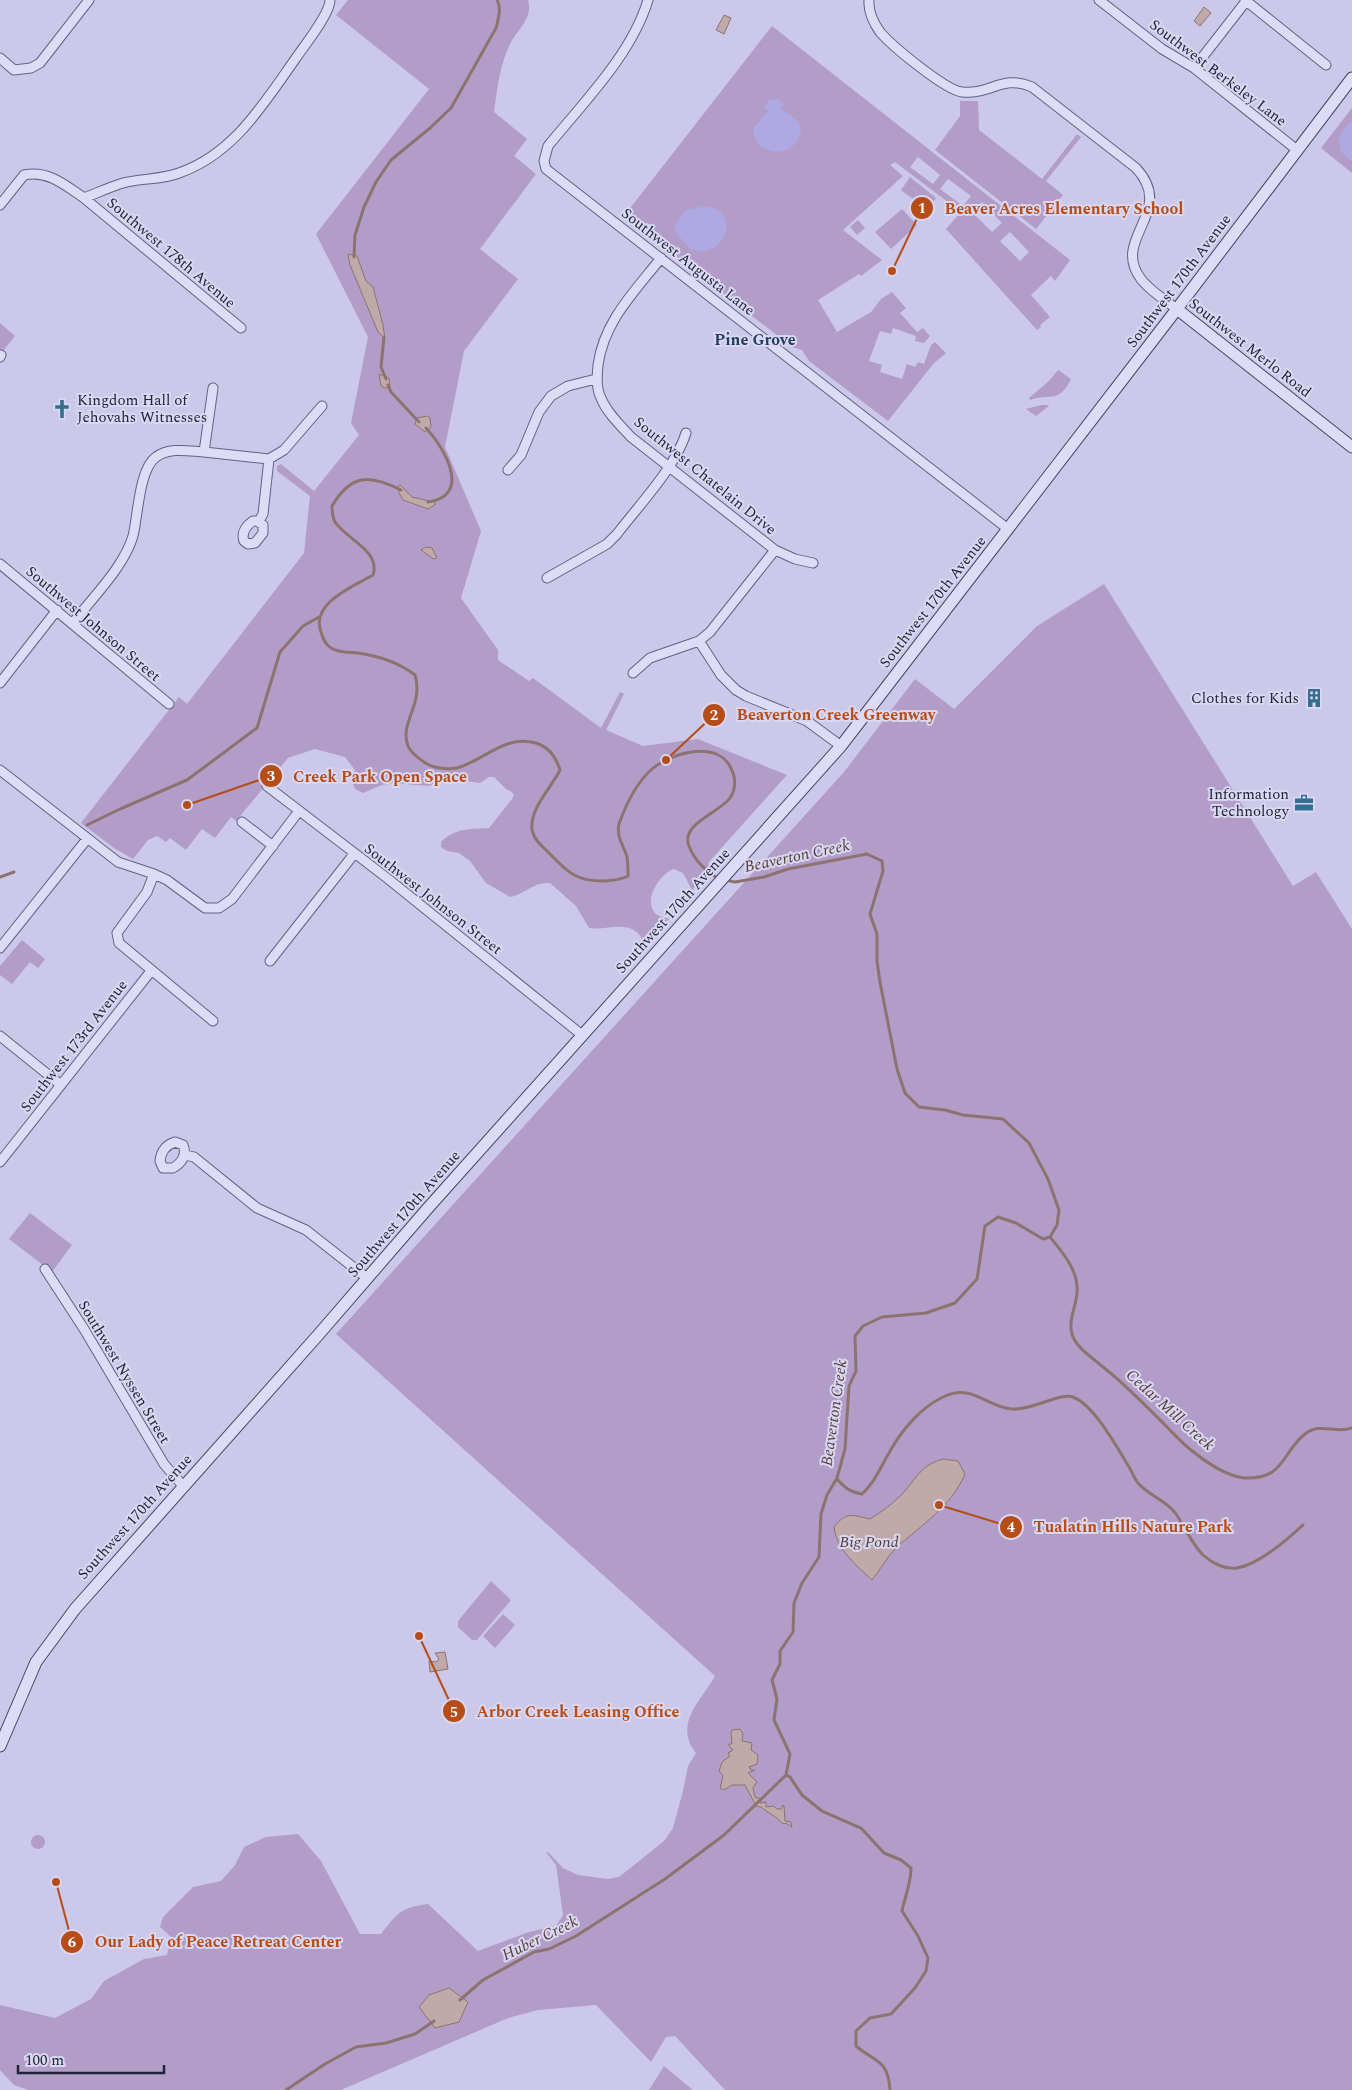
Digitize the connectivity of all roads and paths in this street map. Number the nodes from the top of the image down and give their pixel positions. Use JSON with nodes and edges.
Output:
{"nodes":[{"id":1,"x":89,"y":0,"type":"edge"},
{"id":2,"x":330,"y":0,"type":"edge"},
{"id":3,"x":648,"y":0,"type":"edge"},
{"id":4,"x":869,"y":0,"type":"edge"},
{"id":5,"x":1099,"y":0,"type":"edge"},
{"id":6,"x":1246,"y":0,"type":"edge"},
{"id":7,"x":0,"y":58,"type":"edge"},
{"id":8,"x":1326,"y":65,"type":"dead end"},
{"id":9,"x":1194,"y":68,"type":"junction"},
{"id":10,"x":1352,"y":78,"type":"edge"},
{"id":11,"x":1297,"y":150,"type":"junction"},
{"id":12,"x":84,"y":198,"type":"junction"},
{"id":13,"x":2,"y":199,"type":"edge"},
{"id":14,"x":661,"y":258,"type":"junction"},
{"id":15,"x":1177,"y":309,"type":"junction"},
{"id":16,"x":241,"y":328,"type":"dead end"},
{"id":17,"x":596,"y":379,"type":"junction"},
{"id":18,"x":213,"y":388,"type":"dead end"},
{"id":19,"x":322,"y":406,"type":"dead end"},
{"id":20,"x":686,"y":433,"type":"dead end"},
{"id":21,"x":1352,"y":447,"type":"edge"},
{"id":22,"x":204,"y":452,"type":"junction"},
{"id":23,"x":269,"y":459,"type":"junction"},
{"id":24,"x":669,"y":466,"type":"junction"},
{"id":25,"x":508,"y":470,"type":"dead end"},
{"id":26,"x":259,"y":521,"type":"dead end"},
{"id":27,"x":1008,"y":529,"type":"junction"},
{"id":28,"x":775,"y":550,"type":"junction"},
{"id":29,"x":813,"y":563,"type":"dead end"},
{"id":30,"x":0,"y":564,"type":"edge"},
{"id":31,"x":547,"y":578,"type":"dead end"},
{"id":32,"x":56,"y":610,"type":"junction"},
{"id":33,"x":72,"y":624,"type":"junction"},
{"id":34,"x":699,"y":641,"type":"junction"},
{"id":35,"x":633,"y":673,"type":"dead end"},
{"id":36,"x":0,"y":683,"type":"edge"},
{"id":37,"x":169,"y":704,"type":"dead end"},
{"id":38,"x":841,"y":746,"type":"junction"},
{"id":39,"x":0,"y":770,"type":"edge"},
{"id":40,"x":267,"y":786,"type":"dead end"},
{"id":41,"x":299,"y":811,"type":"junction"},
{"id":42,"x":242,"y":822,"type":"dead end"},
{"id":43,"x":87,"y":839,"type":"junction"},
{"id":44,"x":273,"y":846,"type":"junction"},
{"id":45,"x":354,"y":854,"type":"junction"},
{"id":46,"x":154,"y":874,"type":"junction"},
{"id":47,"x":0,"y":948,"type":"edge"},
{"id":48,"x":270,"y":961,"type":"dead end"},
{"id":49,"x":151,"y":971,"type":"junction"},
{"id":50,"x":213,"y":1021,"type":"dead end"},
{"id":51,"x":582,"y":1035,"type":"junction"},
{"id":52,"x":0,"y":1036,"type":"edge"},
{"id":53,"x":61,"y":1085,"type":"junction"},
{"id":54,"x":184,"y":1155,"type":"dead end"},
{"id":55,"x":0,"y":1162,"type":"edge"},
{"id":56,"x":46,"y":1269,"type":"dead end"},
{"id":57,"x":367,"y":1278,"type":"junction"},
{"id":58,"x":183,"y":1486,"type":"junction"},
{"id":59,"x":0,"y":1743,"type":"edge"}],
"edges":[{"from":1,"to":7,"type":"street"},
{"from":2,"to":12,"type":"street","name":"Southwest 178th Avenue"},
{"from":3,"to":14,"type":"street","name":"Southwest Augusta Lane"},
{"from":4,"to":15,"type":"street","name":"Southwest Merlo Road"},
{"from":5,"to":9,"type":"street","name":"Southwest Berkeley Lane"},
{"from":6,"to":8,"type":"street"},
{"from":6,"to":9,"type":"street"},
{"from":9,"to":11,"type":"street","name":"Southwest Berkeley Lane"},
{"from":10,"to":11,"type":"main road","name":"Southwest 170th Avenue"},
{"from":11,"to":15,"type":"main road","name":"Southwest 170th Avenue"},
{"from":12,"to":13,"type":"street","name":"Southwest 178th Avenue"},
{"from":12,"to":16,"type":"street","name":"Southwest 178th Avenue"},
{"from":14,"to":17,"type":"street","name":"Southwest Chatelain Drive"},
{"from":14,"to":27,"type":"street","name":"Southwest Augusta Lane"},
{"from":15,"to":21,"type":"main road","name":"Southwest Merlo Road"},
{"from":15,"to":27,"type":"main road","name":"Southwest 170th Avenue"},
{"from":17,"to":24,"type":"street","name":"Southwest Chatelain Drive"},
{"from":17,"to":25,"type":"street"},
{"from":18,"to":22,"type":"street"},
{"from":19,"to":23,"type":"street"},
{"from":20,"to":24,"type":"street"},
{"from":22,"to":23,"type":"street"},
{"from":22,"to":33,"type":"street"},
{"from":23,"to":26,"type":"street"},
{"from":24,"to":28,"type":"street","name":"Southwest Chatelain Drive"},
{"from":24,"to":31,"type":"street"},
{"from":27,"to":38,"type":"main road","name":"Southwest 170th Avenue"},
{"from":28,"to":29,"type":"street","name":"Southwest Chatelain Drive"},
{"from":28,"to":34,"type":"street"},
{"from":30,"to":32,"type":"street","name":"Southwest Johnson Street"},
{"from":32,"to":33,"type":"street","name":"Southwest Johnson Street"},
{"from":32,"to":36,"type":"street"},
{"from":33,"to":37,"type":"street","name":"Southwest Johnson Street"},
{"from":34,"to":35,"type":"street"},
{"from":34,"to":38,"type":"street"},
{"from":38,"to":51,"type":"main road","name":"Southwest 170th Avenue"},
{"from":39,"to":43,"type":"street"},
{"from":40,"to":41,"type":"street","name":"Southwest Johnson Street"},
{"from":41,"to":44,"type":"street"},
{"from":41,"to":45,"type":"street","name":"Southwest Johnson Street"},
{"from":42,"to":44,"type":"street"},
{"from":43,"to":46,"type":"street"},
{"from":43,"to":47,"type":"street"},
{"from":44,"to":46,"type":"street"},
{"from":45,"to":48,"type":"street"},
{"from":45,"to":51,"type":"street","name":"Southwest Johnson Street"},
{"from":46,"to":49,"type":"street"},
{"from":49,"to":50,"type":"street"},
{"from":49,"to":53,"type":"street","name":"Southwest 173rd Avenue"},
{"from":51,"to":57,"type":"main road","name":"Southwest 170th Avenue"},
{"from":52,"to":53,"type":"street"},
{"from":53,"to":55,"type":"street","name":"Southwest 173rd Avenue"},
{"from":54,"to":57,"type":"street"},
{"from":56,"to":58,"type":"street","name":"Southwest Nyssen Street"},
{"from":57,"to":58,"type":"main road","name":"Southwest 170th Avenue"},
{"from":58,"to":59,"type":"main road","name":"Southwest 170th Avenue"}]}
